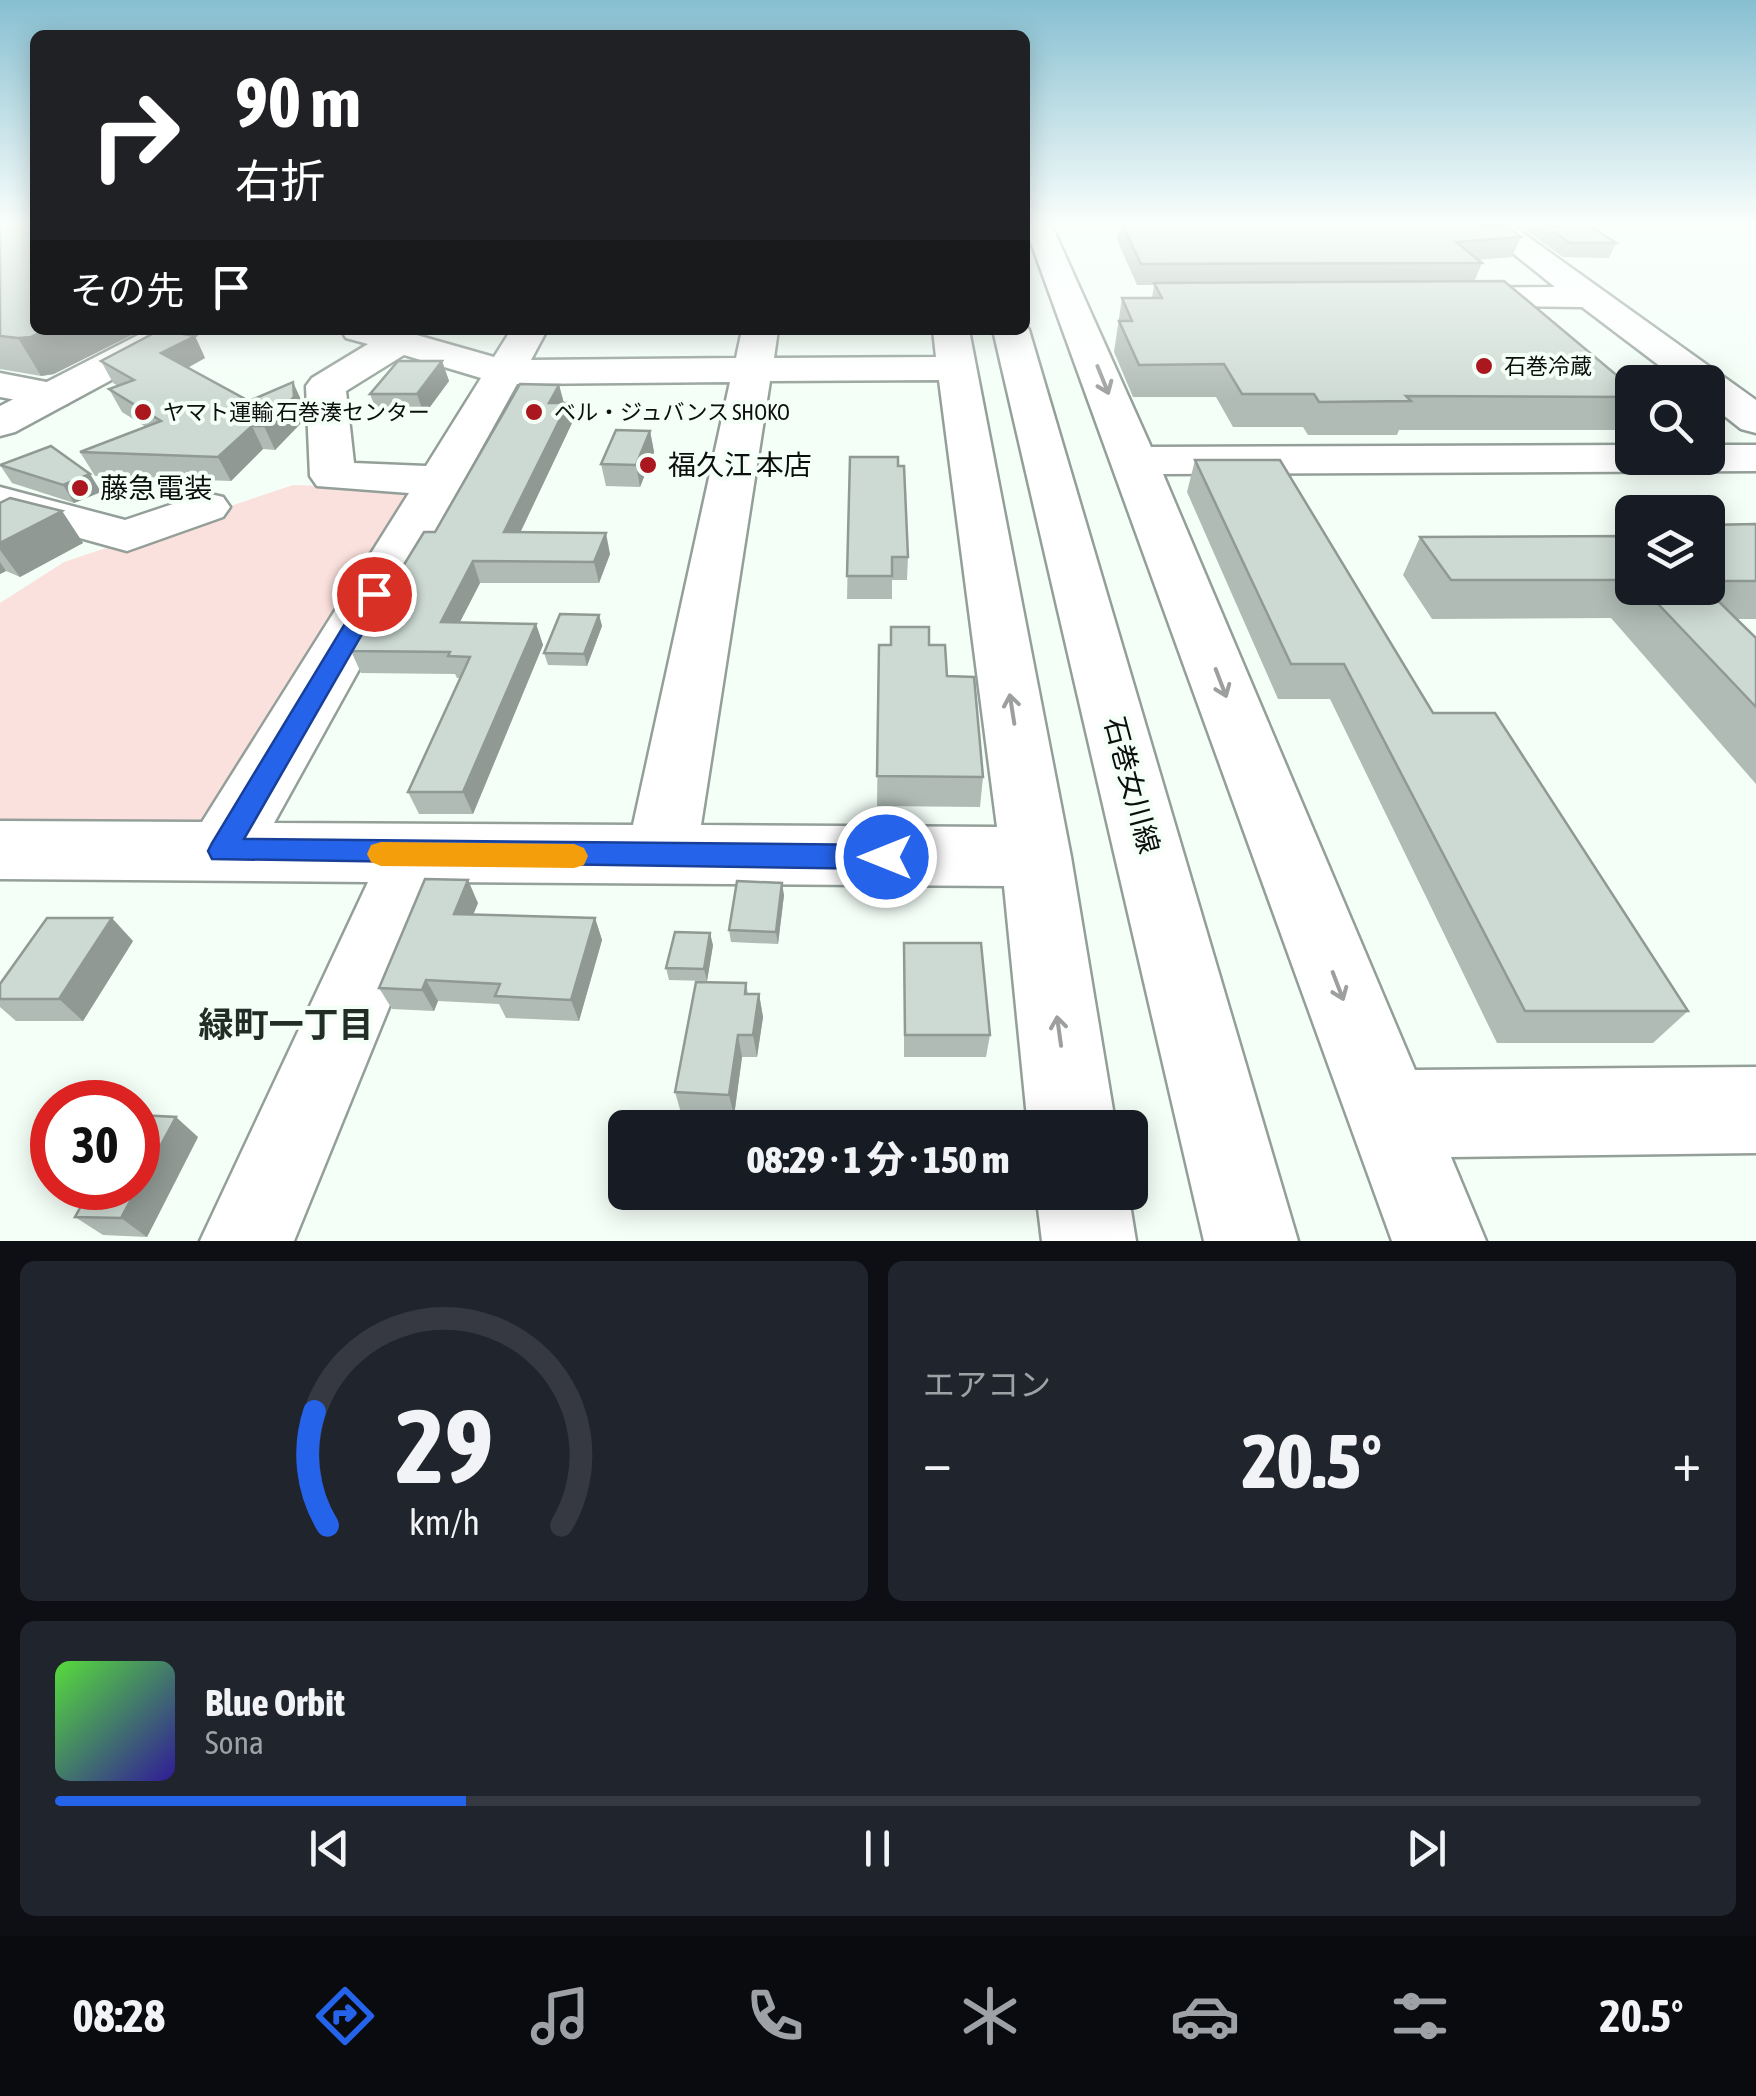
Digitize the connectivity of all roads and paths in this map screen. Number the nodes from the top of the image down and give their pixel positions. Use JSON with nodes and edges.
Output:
{"nodes":[{"id":1,"x":1080,"y":284,"type":"edge"},
{"id":2,"x":1572,"y":284,"type":"edge"},
{"id":3,"x":1590,"y":297,"type":"junction"},
{"id":4,"x":1410,"y":298,"type":"edge"},
{"id":5,"x":167,"y":335,"type":"edge"},
{"id":6,"x":376,"y":335,"type":"edge"},
{"id":7,"x":1012,"y":335,"type":"edge"},
{"id":8,"x":400,"y":342,"type":"junction"},
{"id":9,"x":954,"y":349,"type":"edge"},
{"id":10,"x":517,"y":351,"type":"edge"},
{"id":11,"x":755,"y":352,"type":"edge"},
{"id":12,"x":1681,"y":365,"type":"edge"},
{"id":13,"x":0,"y":384,"type":"edge"},
{"id":14,"x":54,"y":395,"type":"junction"},
{"id":15,"x":1725,"y":398,"type":"edge"},
{"id":16,"x":1756,"y":420,"type":"edge"},
{"id":17,"x":0,"y":423,"type":"edge"},
{"id":18,"x":1756,"y":458,"type":"edge"},
{"id":19,"x":1136,"y":462,"type":"junction"},
{"id":20,"x":441,"y":480,"type":"junction"},
{"id":21,"x":0,"y":500,"type":"edge"},
{"id":22,"x":206,"y":506,"type":"dead end"},
{"id":23,"x":0,"y":850,"type":"edge"},
{"id":24,"x":222,"y":851,"type":"junction"},
{"id":25,"x":416,"y":854,"type":"junction"},
{"id":26,"x":661,"y":857,"type":"junction"},
{"id":27,"x":1036,"y":857,"type":"junction"},
{"id":28,"x":1070,"y":1110,"type":"edge"},
{"id":29,"x":1756,"y":1110,"type":"edge"},
{"id":30,"x":1388,"y":1114,"type":"junction"},
{"id":31,"x":1085,"y":1210,"type":"edge"},
{"id":32,"x":247,"y":1241,"type":"edge"},
{"id":33,"x":1089,"y":1241,"type":"edge"},
{"id":34,"x":1251,"y":1241,"type":"edge"},
{"id":35,"x":1439,"y":1241,"type":"edge"}],
"edges":[{"from":1,"to":19,"type":"main road","one_way":true},
{"from":2,"to":3,"type":"main road"},
{"from":3,"to":4,"type":"main road"},
{"from":3,"to":12,"type":"main road"},
{"from":5,"to":14,"type":"main road"},
{"from":6,"to":8,"type":"main road"},
{"from":7,"to":34,"type":"main road","name":"石巻女川線"},
{"from":8,"to":10,"type":"main road"},
{"from":8,"to":20,"type":"main road"},
{"from":9,"to":11,"type":"main road"},
{"from":27,"to":9,"type":"main road","one_way":true},
{"from":10,"to":11,"type":"main road"},
{"from":10,"to":20,"type":"main road"},
{"from":11,"to":26,"type":"main road"},
{"from":13,"to":14,"type":"main road"},
{"from":14,"to":17,"type":"main road"},
{"from":15,"to":16,"type":"main road"},
{"from":18,"to":19,"type":"main road"},
{"from":19,"to":30,"type":"main road","one_way":true},
{"from":20,"to":24,"type":"main road"},
{"from":21,"to":22,"type":"main road"},
{"from":23,"to":24,"type":"main road"},
{"from":24,"to":25,"type":"main road"},
{"from":25,"to":26,"type":"main road"},
{"from":25,"to":32,"type":"main road"},
{"from":26,"to":27,"type":"main road"},
{"from":28,"to":27,"type":"main road","one_way":true},
{"from":29,"to":30,"type":"main road"},
{"from":30,"to":35,"type":"main road"},
{"from":31,"to":33,"type":"main road"}]}
